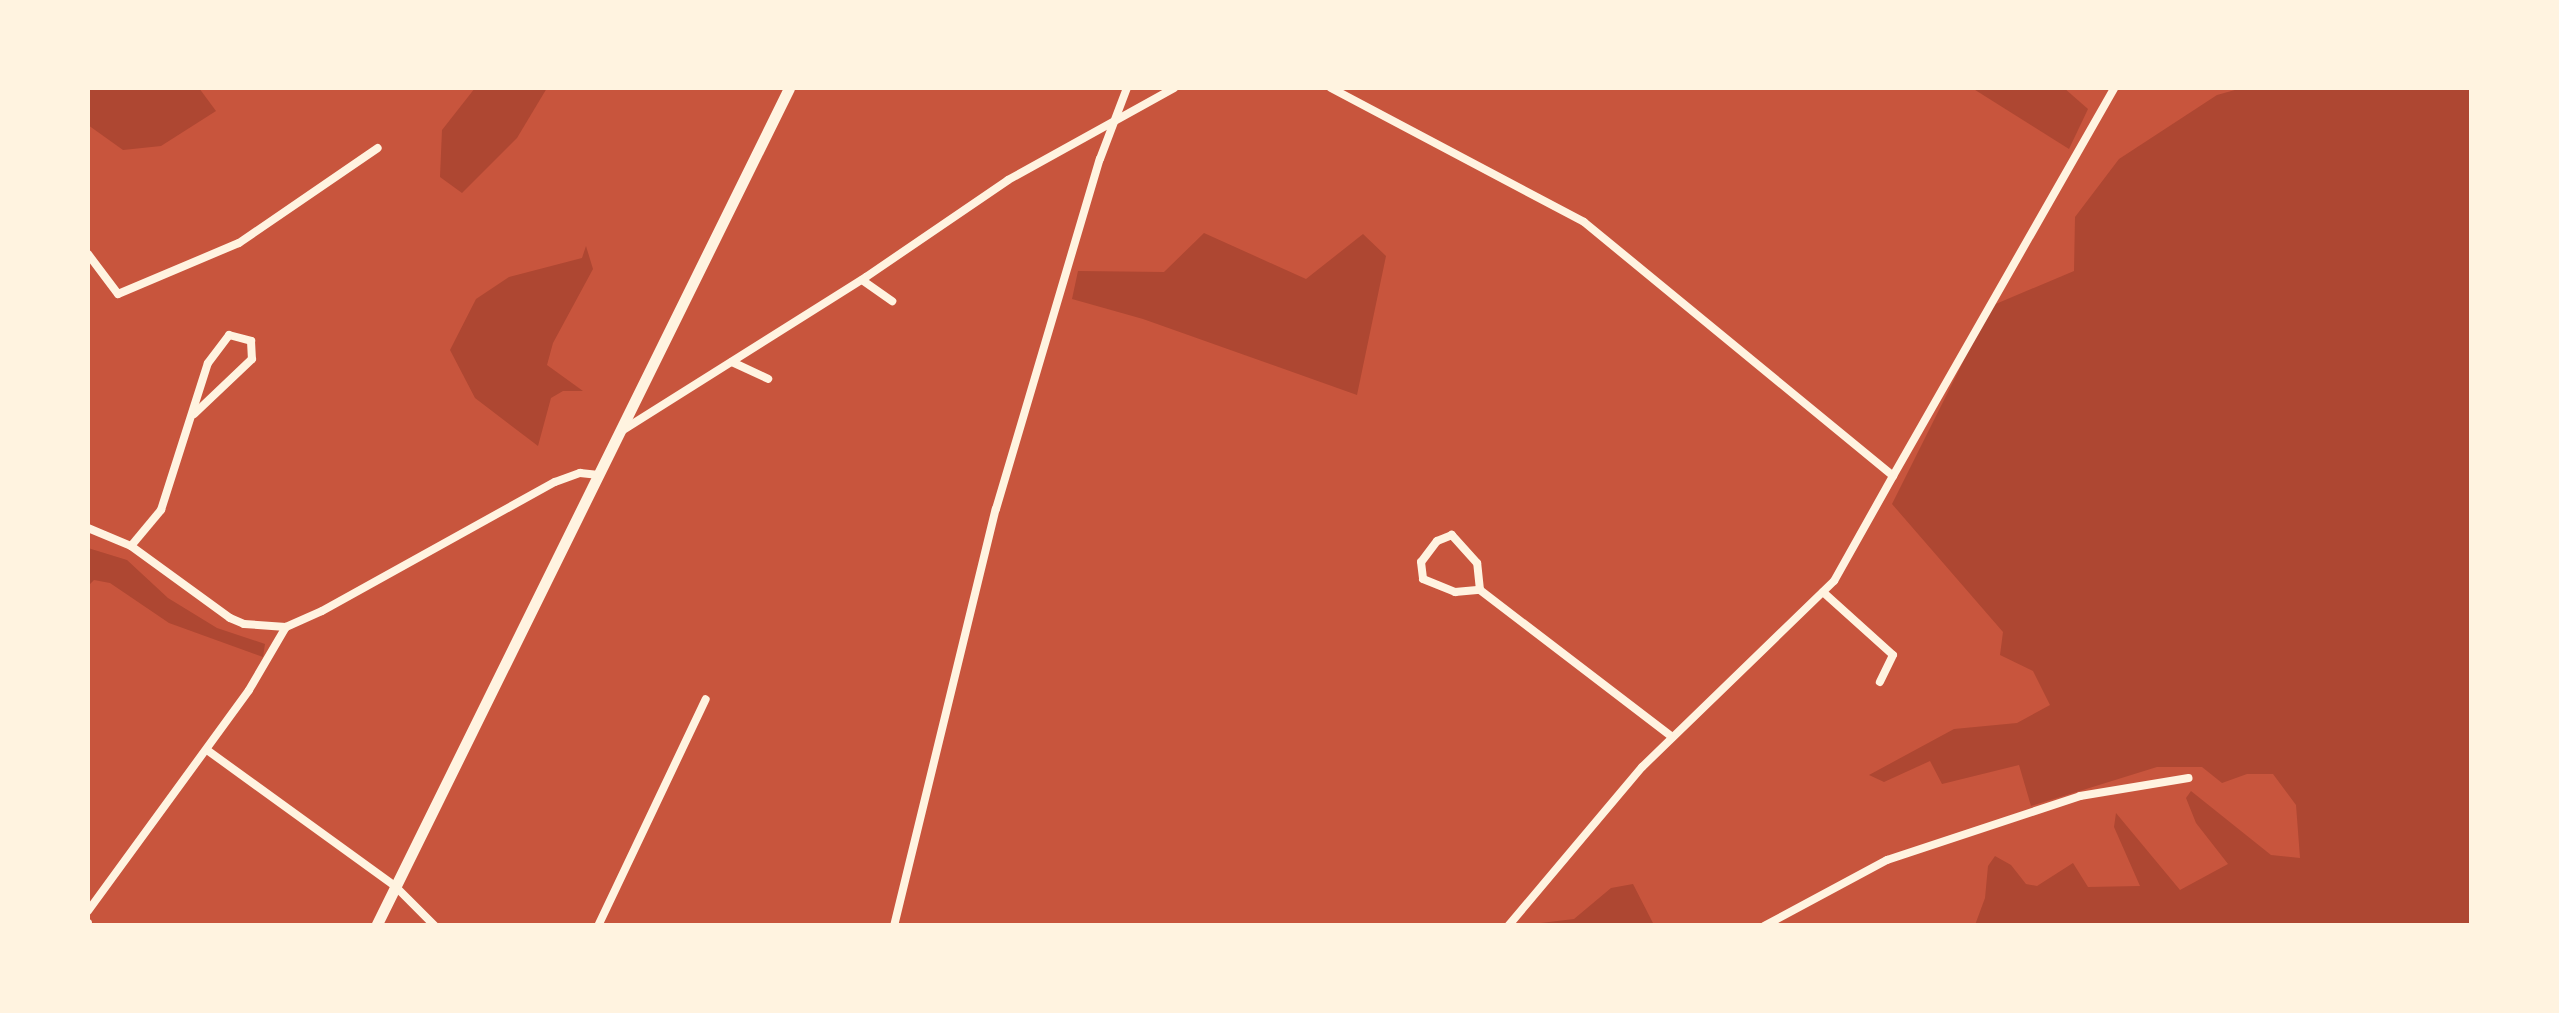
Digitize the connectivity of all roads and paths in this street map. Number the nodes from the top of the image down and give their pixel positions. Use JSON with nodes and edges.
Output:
{"nodes":[{"id":1,"x":789,"y":88,"type":"edge"},
{"id":2,"x":1127,"y":88,"type":"edge"},
{"id":3,"x":1174,"y":88,"type":"edge"},
{"id":4,"x":1331,"y":88,"type":"edge"},
{"id":5,"x":2114,"y":88,"type":"edge"},
{"id":6,"x":1114,"y":122,"type":"junction"},
{"id":7,"x":378,"y":148,"type":"dead end"},
{"id":8,"x":88,"y":254,"type":"edge"},
{"id":9,"x":862,"y":280,"type":"junction"},
{"id":10,"x":892,"y":302,"type":"dead end"},
{"id":11,"x":732,"y":362,"type":"junction"},
{"id":12,"x":768,"y":379,"type":"dead end"},
{"id":13,"x":194,"y":414,"type":"junction"},
{"id":14,"x":619,"y":432,"type":"junction"},
{"id":15,"x":599,"y":474,"type":"junction"},
{"id":16,"x":1893,"y":476,"type":"junction"},
{"id":17,"x":88,"y":528,"type":"edge"},
{"id":18,"x":131,"y":546,"type":"junction"},
{"id":19,"x":1480,"y":590,"type":"junction"},
{"id":20,"x":1822,"y":592,"type":"junction"},
{"id":21,"x":286,"y":626,"type":"junction"},
{"id":22,"x":1880,"y":682,"type":"dead end"},
{"id":23,"x":706,"y":698,"type":"dead end"},
{"id":24,"x":1672,"y":737,"type":"junction"},
{"id":25,"x":207,"y":750,"type":"junction"},
{"id":26,"x":2189,"y":778,"type":"dead end"},
{"id":27,"x":395,"y":886,"type":"junction"},
{"id":28,"x":88,"y":911,"type":"edge"},
{"id":29,"x":376,"y":926,"type":"edge"},
{"id":30,"x":436,"y":926,"type":"edge"},
{"id":31,"x":598,"y":926,"type":"edge"},
{"id":32,"x":894,"y":926,"type":"edge"},
{"id":33,"x":1508,"y":926,"type":"edge"},
{"id":34,"x":1764,"y":926,"type":"edge"}],
"edges":[{"from":1,"to":14,"type":"main road"},
{"from":2,"to":6,"type":"street"},
{"from":3,"to":6,"type":"street"},
{"from":4,"to":16,"type":"street"},
{"from":5,"to":16,"type":"street"},
{"from":6,"to":9,"type":"street"},
{"from":6,"to":32,"type":"street"},
{"from":7,"to":8,"type":"street"},
{"from":9,"to":10,"type":"street"},
{"from":9,"to":11,"type":"street"},
{"from":11,"to":12,"type":"street"},
{"from":11,"to":14,"type":"street"},
{"from":13,"to":13,"type":"street"},
{"from":13,"to":18,"type":"street"},
{"from":14,"to":15,"type":"main road"},
{"from":15,"to":21,"type":"street"},
{"from":15,"to":27,"type":"main road"},
{"from":16,"to":20,"type":"street"},
{"from":17,"to":18,"type":"street"},
{"from":18,"to":21,"type":"street"},
{"from":19,"to":19,"type":"street"},
{"from":19,"to":24,"type":"street"},
{"from":20,"to":22,"type":"street"},
{"from":20,"to":24,"type":"street"},
{"from":21,"to":25,"type":"street"},
{"from":23,"to":31,"type":"street"},
{"from":24,"to":33,"type":"street"},
{"from":25,"to":27,"type":"street"},
{"from":25,"to":28,"type":"street"},
{"from":26,"to":34,"type":"street"},
{"from":27,"to":29,"type":"main road"},
{"from":27,"to":30,"type":"street"}]}
